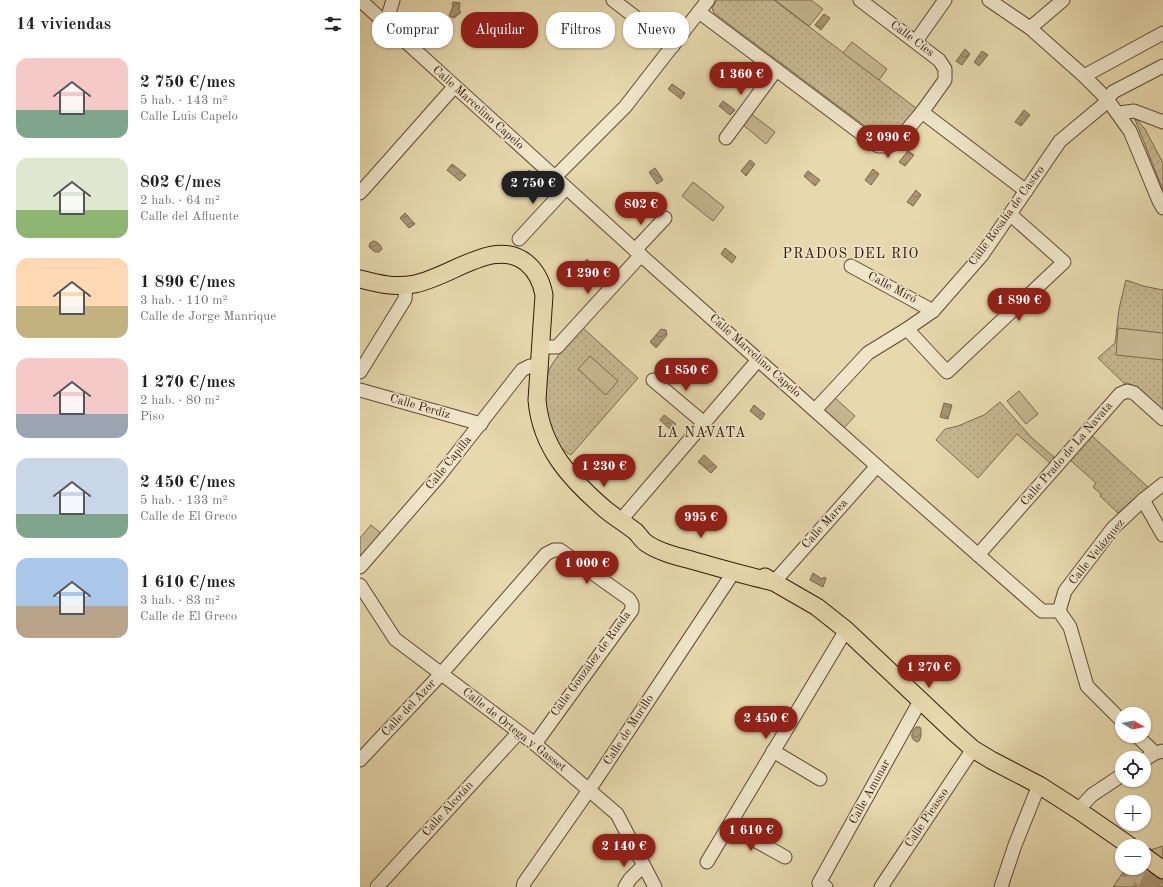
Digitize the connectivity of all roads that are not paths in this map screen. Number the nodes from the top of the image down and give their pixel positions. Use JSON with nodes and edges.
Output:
{"nodes":[{"id":1,"x":360,"y":0,"type":"edge"},
{"id":2,"x":393,"y":0,"type":"edge"},
{"id":3,"x":613,"y":0,"type":"edge"},
{"id":4,"x":708,"y":0,"type":"edge"},
{"id":5,"x":860,"y":0,"type":"edge"},
{"id":6,"x":945,"y":0,"type":"edge"},
{"id":7,"x":989,"y":0,"type":"edge"},
{"id":8,"x":1063,"y":0,"type":"edge"},
{"id":9,"x":374,"y":12,"type":"edge"},
{"id":10,"x":389,"y":12,"type":"edge"},
{"id":11,"x":629,"y":12,"type":"edge"},
{"id":12,"x":699,"y":12,"type":"junction"},
{"id":13,"x":689,"y":25,"type":"edge"},
{"id":14,"x":1030,"y":28,"type":"junction"},
{"id":15,"x":1163,"y":33,"type":"edge"},
{"id":16,"x":916,"y":41,"type":"junction"},
{"id":17,"x":413,"y":48,"type":"edge"},
{"id":18,"x":671,"y":48,"type":"edge"},
{"id":19,"x":1163,"y":66,"type":"edge"},
{"id":20,"x":776,"y":70,"type":"junction"},
{"id":21,"x":1084,"y":76,"type":"junction"},
{"id":22,"x":454,"y":87,"type":"junction"},
{"id":23,"x":1107,"y":99,"type":"junction"},
{"id":24,"x":922,"y":112,"type":"junction"},
{"id":25,"x":1118,"y":113,"type":"junction"},
{"id":26,"x":1163,"y":122,"type":"edge"},
{"id":27,"x":726,"y":138,"type":"dead end"},
{"id":28,"x":555,"y":177,"type":"junction"},
{"id":29,"x":566,"y":188,"type":"junction"},
{"id":30,"x":1026,"y":191,"type":"junction"},
{"id":31,"x":360,"y":194,"type":"edge"},
{"id":32,"x":1163,"y":208,"type":"edge"},
{"id":33,"x":1011,"y":215,"type":"junction"},
{"id":34,"x":665,"y":218,"type":"dead end"},
{"id":35,"x":519,"y":239,"type":"dead end"},
{"id":36,"x":638,"y":252,"type":"junction"},
{"id":37,"x":851,"y":266,"type":"dead end"},
{"id":38,"x":360,"y":279,"type":"edge"},
{"id":39,"x":406,"y":286,"type":"junction"},
{"id":40,"x":933,"y":311,"type":"junction"},
{"id":41,"x":907,"y":329,"type":"junction"},
{"id":42,"x":540,"y":347,"type":"junction"},
{"id":43,"x":758,"y":360,"type":"junction"},
{"id":44,"x":539,"y":367,"type":"junction"},
{"id":45,"x":360,"y":372,"type":"edge"},
{"id":46,"x":653,"y":380,"type":"dead end"},
{"id":47,"x":360,"y":390,"type":"edge"},
{"id":48,"x":815,"y":410,"type":"junction"},
{"id":49,"x":1163,"y":420,"type":"edge"},
{"id":50,"x":704,"y":423,"type":"junction"},
{"id":51,"x":480,"y":424,"type":"junction"},
{"id":52,"x":877,"y":466,"type":"junction"},
{"id":53,"x":1163,"y":484,"type":"edge"},
{"id":54,"x":1143,"y":500,"type":"junction"},
{"id":55,"x":620,"y":521,"type":"junction"},
{"id":56,"x":1163,"y":535,"type":"edge"},
{"id":57,"x":640,"y":537,"type":"junction"},
{"id":58,"x":686,"y":550,"type":"junction"},
{"id":59,"x":978,"y":555,"type":"junction"},
{"id":60,"x":360,"y":567,"type":"edge"},
{"id":61,"x":757,"y":572,"type":"junction"},
{"id":62,"x":733,"y":573,"type":"junction"},
{"id":63,"x":774,"y":582,"type":"junction"},
{"id":64,"x":360,"y":585,"type":"edge"},
{"id":65,"x":1059,"y":611,"type":"junction"},
{"id":66,"x":846,"y":630,"type":"junction"},
{"id":67,"x":441,"y":674,"type":"junction"},
{"id":68,"x":920,"y":701,"type":"junction"},
{"id":69,"x":1115,"y":714,"type":"edge"},
{"id":70,"x":519,"y":732,"type":"junction"},
{"id":71,"x":1143,"y":743,"type":"edge"},
{"id":72,"x":535,"y":744,"type":"junction"},
{"id":73,"x":973,"y":748,"type":"junction"},
{"id":74,"x":773,"y":751,"type":"junction"},
{"id":75,"x":1154,"y":755,"type":"edge"},
{"id":76,"x":360,"y":760,"type":"edge"},
{"id":77,"x":820,"y":779,"type":"dead end"},
{"id":78,"x":1115,"y":780,"type":"edge"},
{"id":79,"x":1039,"y":784,"type":"junction"},
{"id":80,"x":589,"y":790,"type":"junction"},
{"id":81,"x":1078,"y":810,"type":"junction"},
{"id":82,"x":729,"y":826,"type":"junction"},
{"id":83,"x":1120,"y":839,"type":"edge"},
{"id":84,"x":785,"y":857,"type":"dead end"},
{"id":85,"x":1151,"y":861,"type":"edge"},
{"id":86,"x":707,"y":862,"type":"dead end"},
{"id":87,"x":643,"y":866,"type":"junction"},
{"id":88,"x":1163,"y":870,"type":"edge"},
{"id":89,"x":820,"y":886,"type":"edge"},
{"id":90,"x":377,"y":887,"type":"edge"},
{"id":91,"x":523,"y":887,"type":"edge"},
{"id":92,"x":625,"y":887,"type":"edge"},
{"id":93,"x":654,"y":887,"type":"edge"},
{"id":94,"x":881,"y":887,"type":"edge"},
{"id":95,"x":1001,"y":887,"type":"edge"}],
"edges":[{"from":1,"to":9,"type":"street","name":"Calle Marcelino Capelo"},
{"from":2,"to":10,"type":"street"},
{"from":3,"to":11,"type":"street"},
{"from":4,"to":12,"type":"street"},
{"from":5,"to":16,"type":"street","name":"Calle Cíes"},
{"from":6,"to":16,"type":"street"},
{"from":7,"to":14,"type":"street"},
{"from":8,"to":14,"type":"street"},
{"from":12,"to":13,"type":"street"},
{"from":12,"to":20,"type":"street","name":"Calle Cíes"},
{"from":14,"to":21,"type":"street"},
{"from":15,"to":21,"type":"street"},
{"from":16,"to":24,"type":"street","name":"Calle Cíes"},
{"from":17,"to":22,"type":"street","name":"Calle Marcelino Capelo"},
{"from":18,"to":28,"type":"street"},
{"from":19,"to":23,"type":"street","name":"Calle Rosalía de Castro"},
{"from":20,"to":24,"type":"street","name":"Calle Cíes"},
{"from":20,"to":27,"type":"street"},
{"from":21,"to":23,"type":"street"},
{"from":22,"to":28,"type":"street","name":"Calle Marcelino Capelo"},
{"from":22,"to":31,"type":"street"},
{"from":23,"to":25,"type":"street"},
{"from":23,"to":30,"type":"street","name":"Calle Rosalía de Castro"},
{"from":24,"to":30,"type":"street"},
{"from":25,"to":26,"type":"street"},
{"from":25,"to":32,"type":"street"},
{"from":28,"to":29,"type":"street","name":"Calle Marcelino Capelo"},
{"from":29,"to":35,"type":"street"},
{"from":29,"to":36,"type":"street","name":"Calle Marcelino Capelo"},
{"from":30,"to":33,"type":"street","name":"Calle Rosalía de Castro"},
{"from":33,"to":40,"type":"street","name":"Calle Rosalía de Castro"},
{"from":33,"to":41,"type":"street"},
{"from":34,"to":36,"type":"street"},
{"from":36,"to":42,"type":"street"},
{"from":36,"to":43,"type":"street","name":"Calle Marcelino Capelo"},
{"from":37,"to":40,"type":"street","name":"Calle Miró"},
{"from":38,"to":39,"type":"main road"},
{"from":39,"to":42,"type":"main road"},
{"from":39,"to":45,"type":"street"},
{"from":40,"to":41,"type":"street","name":"Calle Rosalía de Castro"},
{"from":41,"to":48,"type":"street","name":"Calle Rosalía de Castro"},
{"from":42,"to":44,"type":"main road"},
{"from":43,"to":48,"type":"street","name":"Calle Marcelino Capelo"},
{"from":43,"to":50,"type":"street"},
{"from":44,"to":51,"type":"street","name":"Calle Capilla"},
{"from":44,"to":55,"type":"main road"},
{"from":46,"to":50,"type":"street"},
{"from":47,"to":51,"type":"street","name":"Calle Perdiz"},
{"from":48,"to":52,"type":"street","name":"Calle Marcelino Capelo"},
{"from":49,"to":59,"type":"street","name":"Calle Prado de La Navata"},
{"from":50,"to":55,"type":"street"},
{"from":51,"to":60,"type":"street","name":"Calle Capilla"},
{"from":52,"to":59,"type":"street","name":"Calle Marcelino Capelo"},
{"from":52,"to":63,"type":"street","name":"Calle Marea"},
{"from":53,"to":54,"type":"street","name":"Calle Velázquez"},
{"from":54,"to":56,"type":"street"},
{"from":54,"to":65,"type":"street","name":"Calle Velázquez"},
{"from":55,"to":57,"type":"main road"},
{"from":57,"to":58,"type":"main road"},
{"from":57,"to":62,"type":"main road"},
{"from":58,"to":61,"type":"main road"},
{"from":58,"to":62,"type":"main road"},
{"from":59,"to":65,"type":"street","name":"Calle Marcelino Capelo"},
{"from":61,"to":62,"type":"main road"},
{"from":61,"to":63,"type":"main road"},
{"from":62,"to":63,"type":"main road"},
{"from":62,"to":80,"type":"street","name":"Calle de Murillo"},
{"from":63,"to":66,"type":"main road"},
{"from":64,"to":67,"type":"street","name":"Calle de Ortega y Gasset"},
{"from":65,"to":69,"type":"street"},
{"from":66,"to":68,"type":"main road"},
{"from":66,"to":74,"type":"street"},
{"from":67,"to":70,"type":"street","name":"Calle de Ortega y Gasset"},
{"from":67,"to":72,"type":"street","name":"Calle González de Rueda"},
{"from":67,"to":76,"type":"street","name":"Calle del Azor"},
{"from":68,"to":73,"type":"main road"},
{"from":68,"to":89,"type":"street","name":"Calle Amunar"},
{"from":70,"to":72,"type":"street","name":"Calle de Ortega y Gasset"},
{"from":70,"to":90,"type":"street","name":"Calle Alcotán"},
{"from":71,"to":75,"type":"street"},
{"from":72,"to":80,"type":"street","name":"Calle de Ortega y Gasset"},
{"from":73,"to":79,"type":"main road"},
{"from":73,"to":94,"type":"street","name":"Calle Picasso"},
{"from":74,"to":77,"type":"street"},
{"from":74,"to":82,"type":"street"},
{"from":78,"to":81,"type":"street"},
{"from":79,"to":81,"type":"main road"},
{"from":79,"to":95,"type":"street"},
{"from":80,"to":87,"type":"street","name":"Calle de Ortega y Gasset"},
{"from":80,"to":91,"type":"street","name":"Calle de Murillo"},
{"from":81,"to":83,"type":"main road"},
{"from":82,"to":84,"type":"street"},
{"from":82,"to":86,"type":"street"},
{"from":85,"to":88,"type":"main road"},
{"from":87,"to":92,"type":"street"},
{"from":87,"to":93,"type":"street","name":"Calle de Ortega y Gasset"}]}
